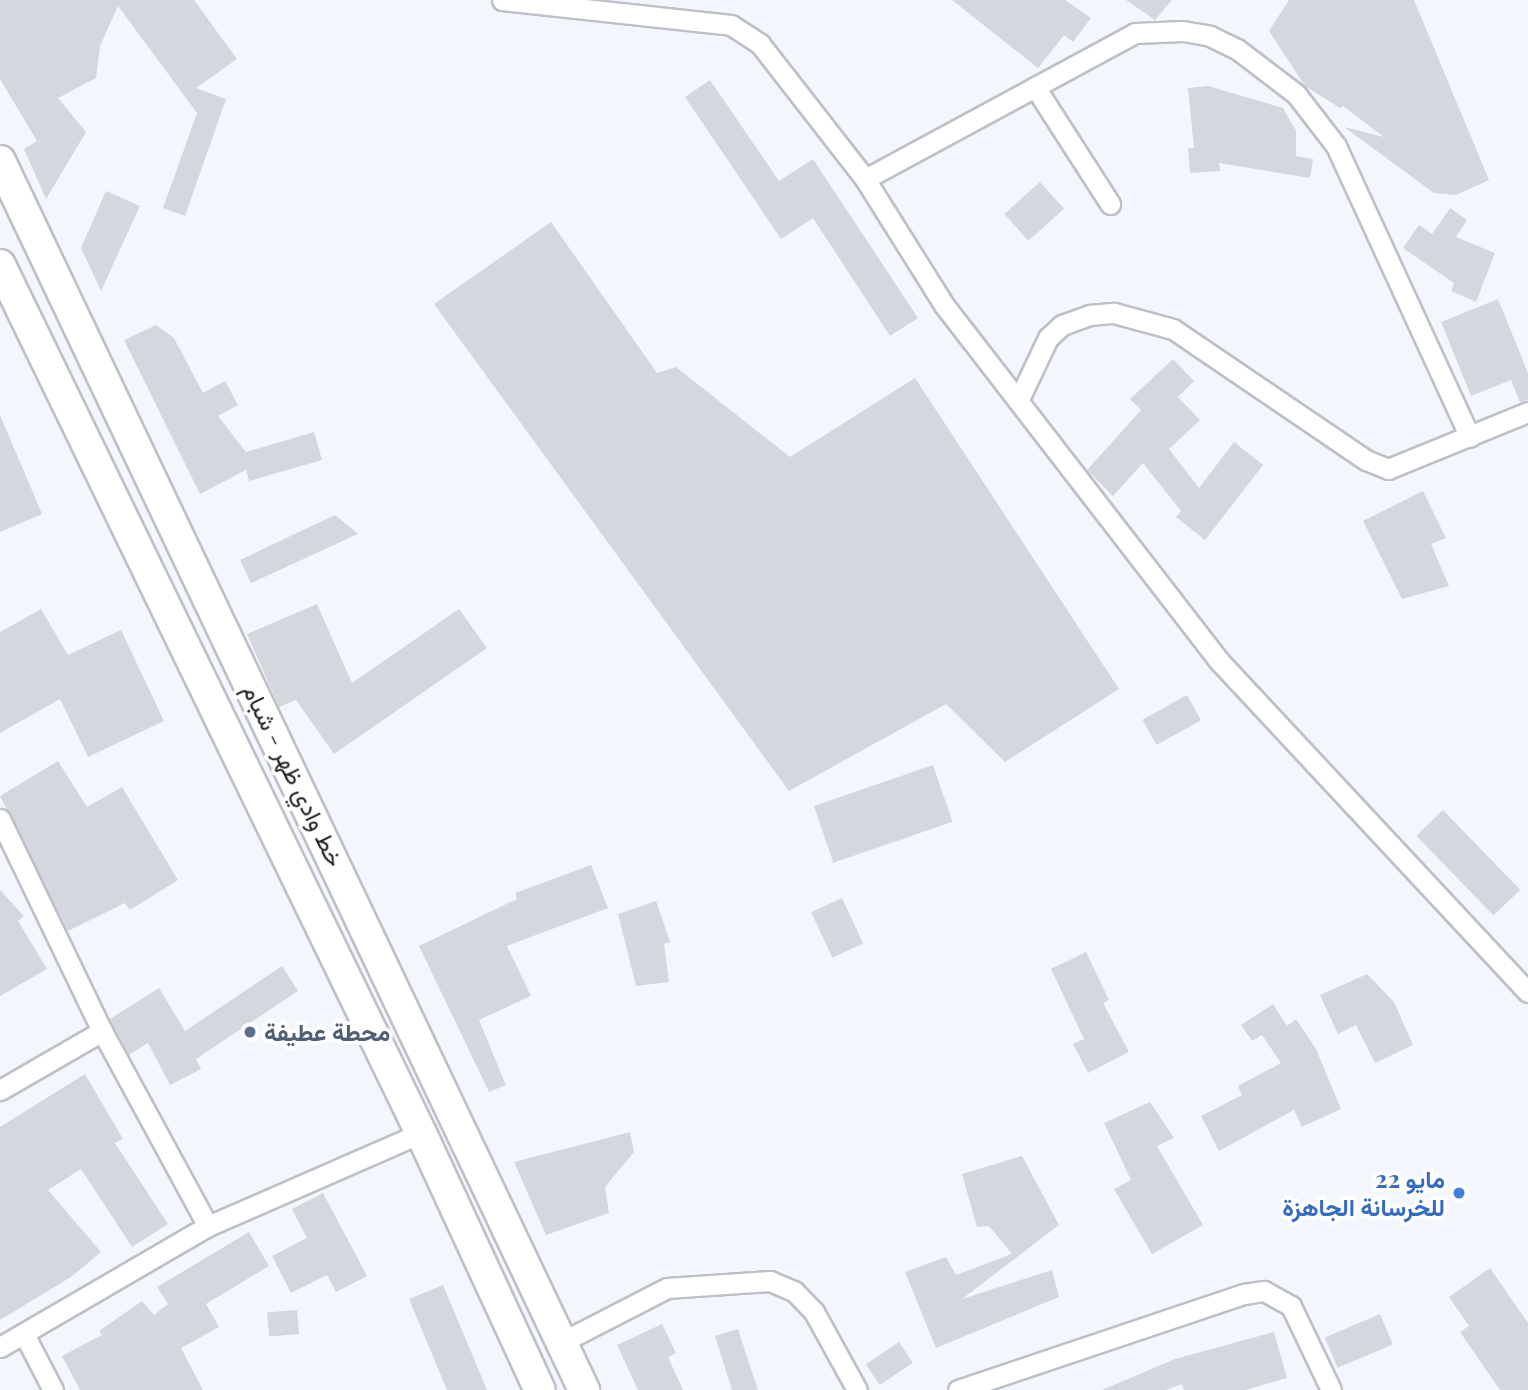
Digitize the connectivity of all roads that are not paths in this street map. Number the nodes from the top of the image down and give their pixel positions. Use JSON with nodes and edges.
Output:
{"nodes":[{"id":1,"x":502,"y":0,"type":"edge"},
{"id":2,"x":606,"y":0,"type":"edge"},
{"id":3,"x":577,"y":9,"type":"junction"},
{"id":4,"x":1035,"y":87,"type":"junction"},
{"id":5,"x":0,"y":161,"type":"edge"},
{"id":6,"x":865,"y":179,"type":"junction"},
{"id":7,"x":1110,"y":204,"type":"dead end"},
{"id":8,"x":0,"y":265,"type":"edge"},
{"id":9,"x":1019,"y":399,"type":"junction"},
{"id":10,"x":1528,"y":412,"type":"edge"},
{"id":11,"x":1469,"y":438,"type":"junction"},
{"id":12,"x":0,"y":819,"type":"edge"},
{"id":13,"x":1528,"y":992,"type":"edge"},
{"id":14,"x":102,"y":1031,"type":"junction"},
{"id":15,"x":0,"y":1090,"type":"edge"},
{"id":16,"x":421,"y":1133,"type":"junction"},
{"id":17,"x":208,"y":1226,"type":"junction"},
{"id":18,"x":25,"y":1336,"type":"junction"},
{"id":19,"x":562,"y":1342,"type":"junction"},
{"id":20,"x":0,"y":1347,"type":"edge"},
{"id":21,"x":53,"y":1390,"type":"edge"},
{"id":22,"x":540,"y":1390,"type":"edge"},
{"id":23,"x":584,"y":1390,"type":"edge"},
{"id":24,"x":857,"y":1390,"type":"edge"},
{"id":25,"x":958,"y":1390,"type":"edge"},
{"id":26,"x":1331,"y":1390,"type":"edge"}],
"edges":[{"from":1,"to":3,"type":"street"},
{"from":2,"to":3,"type":"street"},
{"from":3,"to":6,"type":"street"},
{"from":4,"to":6,"type":"street"},
{"from":4,"to":7,"type":"street"},
{"from":4,"to":11,"type":"street"},
{"from":5,"to":19,"type":"main road","name":"خط وادي ظهر - شبام"},
{"from":6,"to":9,"type":"street"},
{"from":8,"to":16,"type":"main road","name":"خط وادي ظهر - شبام"},
{"from":9,"to":11,"type":"street"},
{"from":9,"to":13,"type":"street"},
{"from":10,"to":11,"type":"street"},
{"from":12,"to":14,"type":"street"},
{"from":14,"to":15,"type":"street"},
{"from":14,"to":17,"type":"street"},
{"from":16,"to":17,"type":"street"},
{"from":16,"to":22,"type":"main road","name":"خط وادي ظهر - شبام"},
{"from":17,"to":18,"type":"street"},
{"from":18,"to":20,"type":"street"},
{"from":18,"to":21,"type":"street"},
{"from":19,"to":23,"type":"main road","name":"خط وادي ظهر - شبام"},
{"from":19,"to":24,"type":"street"},
{"from":25,"to":26,"type":"street"}]}
